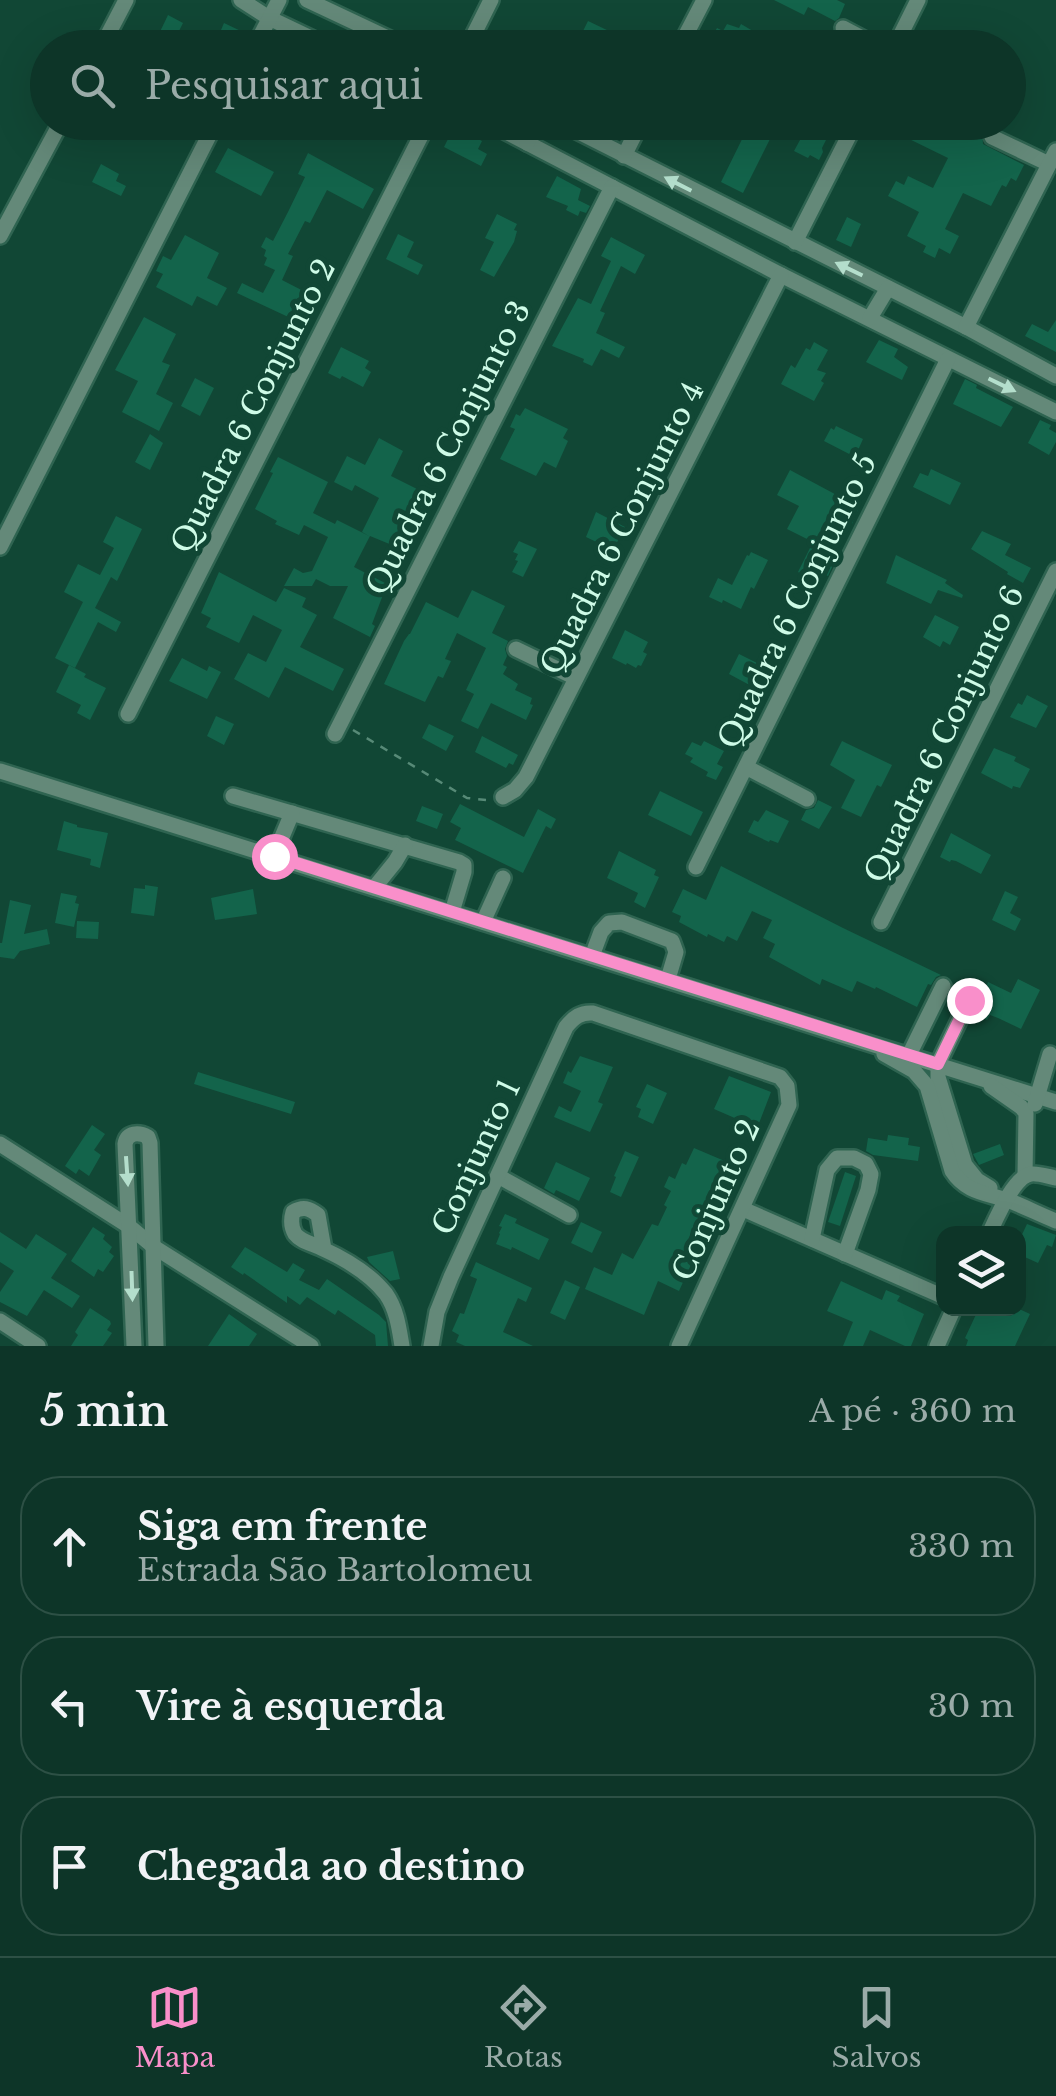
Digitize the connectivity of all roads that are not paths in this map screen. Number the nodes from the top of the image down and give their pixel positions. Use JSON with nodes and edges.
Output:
{"nodes":[{"id":1,"x":126,"y":0,"type":"edge"},
{"id":2,"x":240,"y":0,"type":"edge"},
{"id":3,"x":278,"y":0,"type":"edge"},
{"id":4,"x":307,"y":0,"type":"edge"},
{"id":5,"x":492,"y":0,"type":"edge"},
{"id":6,"x":704,"y":0,"type":"edge"},
{"id":7,"x":918,"y":0,"type":"edge"},
{"id":8,"x":324,"y":8,"type":"junction"},
{"id":9,"x":269,"y":18,"type":"junction"},
{"id":10,"x":843,"y":28,"type":"dead end"},
{"id":11,"x":110,"y":30,"type":"edge"},
{"id":12,"x":263,"y":30,"type":"edge"},
{"id":13,"x":294,"y":30,"type":"edge"},
{"id":14,"x":313,"y":30,"type":"edge"},
{"id":15,"x":370,"y":30,"type":"edge"},
{"id":16,"x":476,"y":30,"type":"edge"},
{"id":17,"x":689,"y":30,"type":"edge"},
{"id":18,"x":847,"y":30,"type":"edge"},
{"id":19,"x":903,"y":30,"type":"edge"},
{"id":20,"x":51,"y":140,"type":"edge"},
{"id":21,"x":207,"y":140,"type":"edge"},
{"id":22,"x":419,"y":140,"type":"edge"},
{"id":23,"x":522,"y":140,"type":"edge"},
{"id":24,"x":529,"y":140,"type":"edge"},
{"id":25,"x":593,"y":140,"type":"edge"},
{"id":26,"x":632,"y":140,"type":"edge"},
{"id":27,"x":847,"y":140,"type":"edge"},
{"id":28,"x":1001,"y":140,"type":"edge"},
{"id":29,"x":528,"y":143,"type":"junction"},
{"id":30,"x":624,"y":156,"type":"junction"},
{"id":31,"x":1053,"y":157,"type":"edge"},
{"id":32,"x":612,"y":187,"type":"junction"},
{"id":33,"x":713,"y":201,"type":"junction"},
{"id":34,"x":697,"y":231,"type":"junction"},
{"id":35,"x":0,"y":236,"type":"edge"},
{"id":36,"x":795,"y":242,"type":"junction"},
{"id":37,"x":781,"y":276,"type":"junction"},
{"id":38,"x":888,"y":288,"type":"junction"},
{"id":39,"x":870,"y":318,"type":"junction"},
{"id":40,"x":966,"y":327,"type":"junction"},
{"id":41,"x":948,"y":360,"type":"junction"},
{"id":42,"x":1056,"y":378,"type":"edge"},
{"id":43,"x":1049,"y":408,"type":"edge"},
{"id":44,"x":0,"y":547,"type":"edge"},
{"id":45,"x":1056,"y":570,"type":"edge"},
{"id":46,"x":516,"y":649,"type":"dead end"},
{"id":47,"x":576,"y":678,"type":"junction"},
{"id":48,"x":128,"y":714,"type":"dead end"},
{"id":49,"x":338,"y":728,"type":"road end"},
{"id":50,"x":746,"y":766,"type":"junction"},
{"id":51,"x":4,"y":771,"type":"edge"},
{"id":52,"x":233,"y":796,"type":"dead end"},
{"id":53,"x":502,"y":797,"type":"road end"},
{"id":54,"x":808,"y":799,"type":"dead end"},
{"id":55,"x":292,"y":813,"type":"junction"},
{"id":56,"x":405,"y":845,"type":"junction"},
{"id":57,"x":274,"y":856,"type":"junction"},
{"id":58,"x":696,"y":867,"type":"dead end"},
{"id":59,"x":503,"y":878,"type":"dead end"},
{"id":60,"x":374,"y":888,"type":"junction"},
{"id":61,"x":452,"y":912,"type":"junction"},
{"id":62,"x":483,"y":922,"type":"junction"},
{"id":63,"x":882,"y":922,"type":"dead end"},
{"id":64,"x":592,"y":956,"type":"junction"},
{"id":65,"x":668,"y":979,"type":"junction"},
{"id":66,"x":943,"y":986,"type":"dead end"},
{"id":67,"x":969,"y":1000,"type":"dead end"},
{"id":68,"x":860,"y":1039,"type":"junction"},
{"id":69,"x":1050,"y":1054,"type":"dead end"},
{"id":70,"x":909,"y":1055,"type":"junction"},
{"id":71,"x":938,"y":1064,"type":"junction"},
{"id":72,"x":975,"y":1076,"type":"junction"},
{"id":73,"x":780,"y":1077,"type":"joint"},
{"id":74,"x":1036,"y":1095,"type":"junction"},
{"id":75,"x":1056,"y":1102,"type":"edge"},
{"id":76,"x":0,"y":1144,"type":"edge"},
{"id":77,"x":1029,"y":1174,"type":"junction"},
{"id":78,"x":498,"y":1176,"type":"junction"},
{"id":79,"x":1056,"y":1178,"type":"edge"},
{"id":80,"x":1006,"y":1199,"type":"junction"},
{"id":81,"x":743,"y":1208,"type":"junction"},
{"id":82,"x":569,"y":1215,"type":"dead end"},
{"id":83,"x":1056,"y":1222,"type":"edge"},
{"id":84,"x":994,"y":1226,"type":"edge"},
{"id":85,"x":130,"y":1227,"type":"junction"},
{"id":86,"x":812,"y":1239,"type":"junction"},
{"id":87,"x":154,"y":1247,"type":"junction"},
{"id":88,"x":324,"y":1249,"type":"dead end"},
{"id":89,"x":846,"y":1254,"type":"junction"},
{"id":90,"x":936,"y":1294,"type":"edge"},
{"id":91,"x":951,"y":1316,"type":"edge"},
{"id":92,"x":0,"y":1322,"type":"edge"},
{"id":93,"x":433,"y":1345,"type":"edge"},
{"id":94,"x":38,"y":1346,"type":"edge"},
{"id":95,"x":134,"y":1346,"type":"edge"},
{"id":96,"x":156,"y":1346,"type":"edge"},
{"id":97,"x":311,"y":1346,"type":"edge"},
{"id":98,"x":402,"y":1346,"type":"edge"},
{"id":99,"x":679,"y":1346,"type":"edge"},
{"id":100,"x":938,"y":1346,"type":"edge"}],
"edges":[{"from":1,"to":11,"type":"street"},
{"from":2,"to":9,"type":"street"},
{"from":3,"to":9,"type":"street"},
{"from":4,"to":8,"type":"street"},
{"from":5,"to":16,"type":"street"},
{"from":6,"to":17,"type":"street"},
{"from":7,"to":19,"type":"street"},
{"from":8,"to":14,"type":"street"},
{"from":8,"to":15,"type":"street"},
{"from":9,"to":12,"type":"street"},
{"from":9,"to":13,"type":"street"},
{"from":10,"to":18,"type":"street"},
{"from":20,"to":35,"type":"street"},
{"from":21,"to":44,"type":"street"},
{"from":22,"to":48,"type":"street","name":"Quadra 6 Conjunto 2"},
{"from":23,"to":29,"type":"street"},
{"from":24,"to":29,"type":"street"},
{"from":25,"to":30,"type":"street"},
{"from":26,"to":30,"type":"street"},
{"from":27,"to":36,"type":"street"},
{"from":28,"to":31,"type":"street"},
{"from":29,"to":32,"type":"street"},
{"from":33,"to":30,"type":"street","one_way":true},
{"from":31,"to":40,"type":"street"},
{"from":32,"to":34,"type":"street"},
{"from":32,"to":49,"type":"street","name":"Quadra 6 Conjunto 3"},
{"from":33,"to":34,"type":"street"},
{"from":33,"to":36,"type":"street"},
{"from":34,"to":37,"type":"street"},
{"from":38,"to":36,"type":"street","one_way":true},
{"from":37,"to":39,"type":"street"},
{"from":37,"to":47,"type":"street","name":"Quadra 6 Conjunto 4"},
{"from":38,"to":39,"type":"street"},
{"from":38,"to":40,"type":"street"},
{"from":39,"to":41,"type":"street"},
{"from":40,"to":42,"type":"street"},
{"from":41,"to":43,"type":"street","one_way":true},
{"from":41,"to":50,"type":"street","name":"Quadra 6 Conjunto 5"},
{"from":42,"to":43,"type":"street"},
{"from":45,"to":63,"type":"street","name":"Quadra 6 Conjunto 6"},
{"from":46,"to":47,"type":"street"},
{"from":47,"to":53,"type":"street","name":"Quadra 6 Conjunto 4"},
{"from":50,"to":54,"type":"street"},
{"from":50,"to":58,"type":"street","name":"Quadra 6 Conjunto 5"},
{"from":51,"to":57,"type":"street"},
{"from":52,"to":55,"type":"street"},
{"from":55,"to":56,"type":"street"},
{"from":55,"to":57,"type":"street"},
{"from":56,"to":60,"type":"street"},
{"from":56,"to":61,"type":"street"},
{"from":57,"to":60,"type":"street"},
{"from":59,"to":62,"type":"street"},
{"from":60,"to":61,"type":"street"},
{"from":61,"to":62,"type":"street"},
{"from":62,"to":64,"type":"street"},
{"from":64,"to":65,"type":"street"},
{"from":64,"to":65,"type":"street"},
{"from":65,"to":68,"type":"street"},
{"from":66,"to":70,"type":"street"},
{"from":67,"to":71,"type":"street"},
{"from":68,"to":70,"type":"street"},
{"from":68,"to":80,"type":"street"},
{"from":69,"to":74,"type":"street"},
{"from":70,"to":71,"type":"street"},
{"from":71,"to":72,"type":"street"},
{"from":71,"to":80,"type":"street"},
{"from":72,"to":74,"type":"street"},
{"from":72,"to":77,"type":"street"},
{"from":73,"to":78,"type":"street","name":"Conjunto 1"},
{"from":73,"to":81,"type":"street","name":"Conjunto 2"},
{"from":74,"to":75,"type":"street"},
{"from":74,"to":77,"type":"street"},
{"from":76,"to":85,"type":"street"},
{"from":77,"to":79,"type":"street"},
{"from":77,"to":80,"type":"street"},
{"from":78,"to":82,"type":"street"},
{"from":78,"to":93,"type":"street","name":"Conjunto 1"},
{"from":80,"to":83,"type":"street"},
{"from":80,"to":84,"type":"street"},
{"from":81,"to":86,"type":"street"},
{"from":81,"to":99,"type":"street","name":"Conjunto 2"},
{"from":85,"to":87,"type":"street"},
{"from":87,"to":85,"type":"street","one_way":true},
{"from":85,"to":95,"type":"street","one_way":true},
{"from":86,"to":89,"type":"street"},
{"from":86,"to":89,"type":"street"},
{"from":87,"to":96,"type":"street"},
{"from":87,"to":97,"type":"street"},
{"from":88,"to":98,"type":"street"},
{"from":89,"to":90,"type":"street"},
{"from":91,"to":100,"type":"street"},
{"from":92,"to":94,"type":"street"}]}
